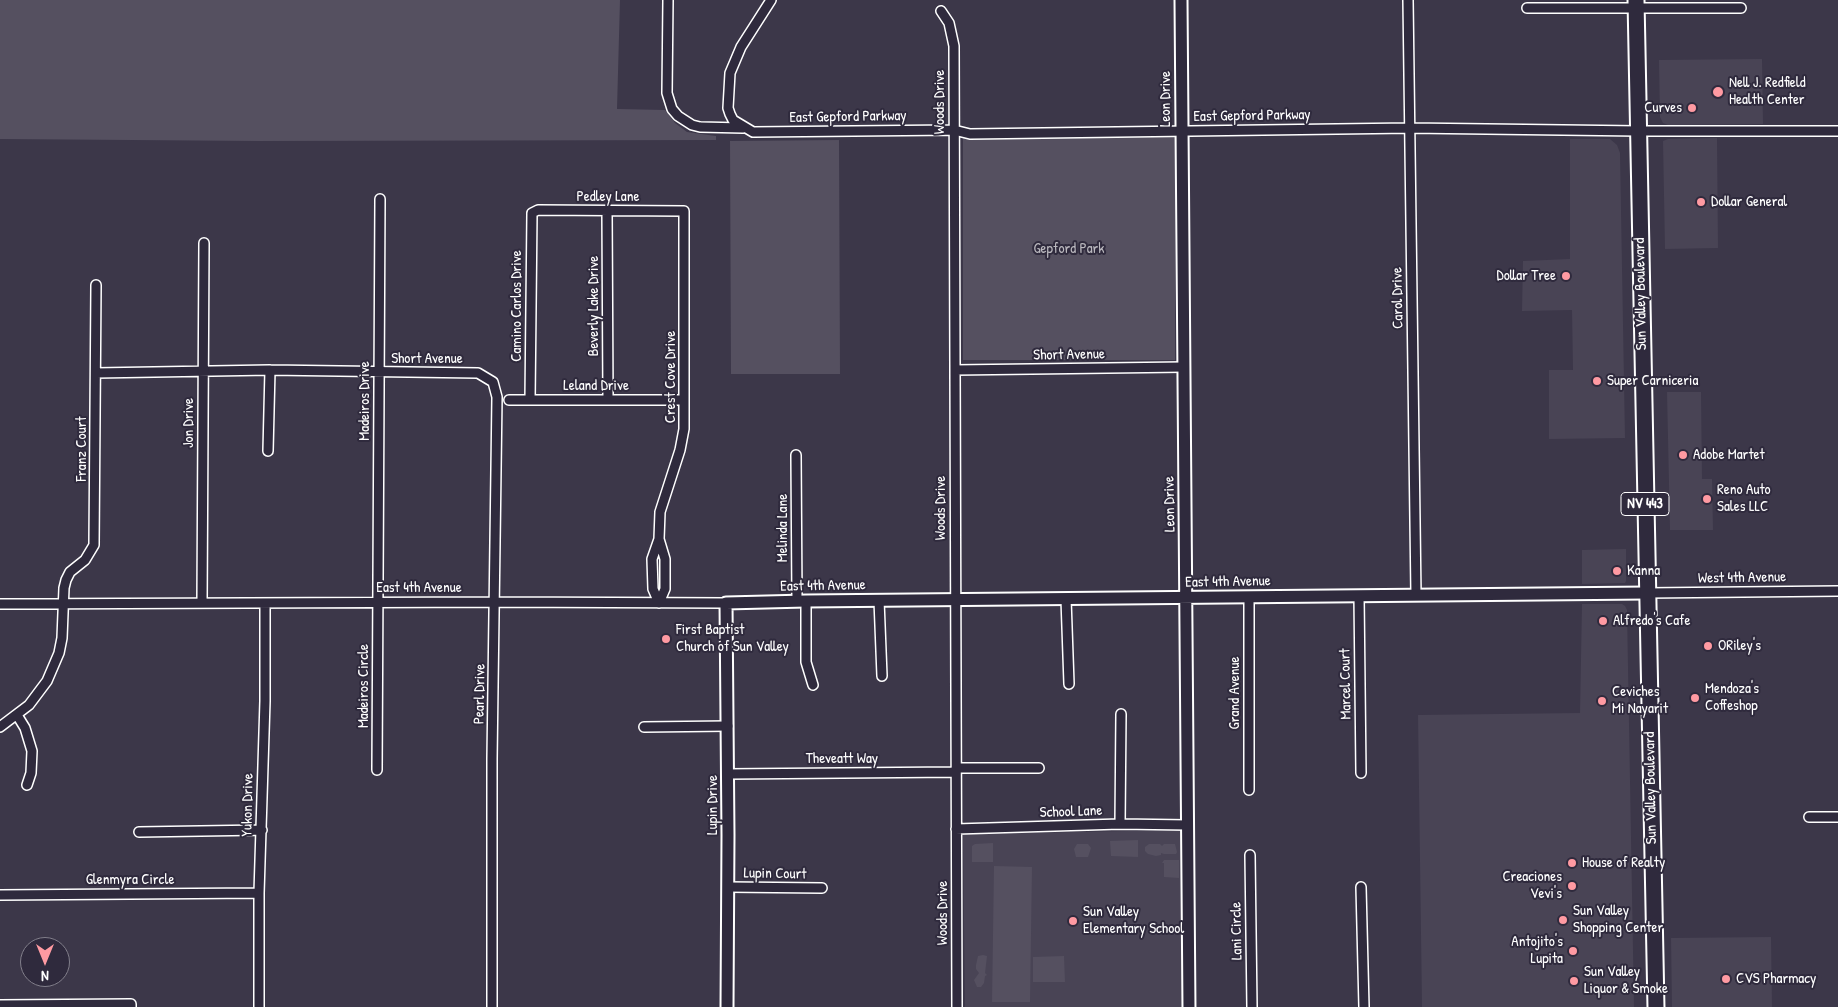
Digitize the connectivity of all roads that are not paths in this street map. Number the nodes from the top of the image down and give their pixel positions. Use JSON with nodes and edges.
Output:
{"nodes":[{"id":1,"x":668,"y":0,"type":"edge"},
{"id":2,"x":770,"y":0,"type":"edge"},
{"id":3,"x":1181,"y":0,"type":"edge"},
{"id":4,"x":1408,"y":0,"type":"edge"},
{"id":5,"x":1636,"y":4,"type":"edge"},
{"id":6,"x":1528,"y":8,"type":"dead end"},
{"id":7,"x":1740,"y":8,"type":"dead end"},
{"id":8,"x":941,"y":11,"type":"dead end"},
{"id":9,"x":1410,"y":128,"type":"junction"},
{"id":10,"x":746,"y":129,"type":"junction"},
{"id":11,"x":954,"y":130,"type":"junction"},
{"id":12,"x":1182,"y":131,"type":"junction"},
{"id":13,"x":1639,"y":131,"type":"junction"},
{"id":14,"x":1838,"y":131,"type":"edge"},
{"id":15,"x":380,"y":199,"type":"dead end"},
{"id":16,"x":607,"y":211,"type":"junction"},
{"id":17,"x":684,"y":211,"type":"joint"},
{"id":18,"x":532,"y":213,"type":"joint"},
{"id":19,"x":204,"y":243,"type":"dead end"},
{"id":20,"x":96,"y":284,"type":"dead end"},
{"id":21,"x":1184,"y":368,"type":"junction"},
{"id":22,"x":270,"y":370,"type":"junction"},
{"id":23,"x":954,"y":370,"type":"junction"},
{"id":24,"x":96,"y":372,"type":"junction"},
{"id":25,"x":203,"y":372,"type":"junction"},
{"id":26,"x":379,"y":372,"type":"junction"},
{"id":27,"x":493,"y":382,"type":"joint"},
{"id":28,"x":509,"y":400,"type":"dead end"},
{"id":29,"x":530,"y":400,"type":"junction"},
{"id":30,"x":608,"y":400,"type":"junction"},
{"id":31,"x":684,"y":400,"type":"junction"},
{"id":32,"x":268,"y":451,"type":"dead end"},
{"id":33,"x":796,"y":455,"type":"dead end"},
{"id":34,"x":1838,"y":591,"type":"edge"},
{"id":35,"x":1647,"y":593,"type":"junction"},
{"id":36,"x":1416,"y":595,"type":"junction"},
{"id":37,"x":1359,"y":596,"type":"junction"},
{"id":38,"x":1249,"y":597,"type":"junction"},
{"id":39,"x":1066,"y":598,"type":"junction"},
{"id":40,"x":1186,"y":598,"type":"junction"},
{"id":41,"x":879,"y":600,"type":"junction"},
{"id":42,"x":955,"y":600,"type":"junction"},
{"id":43,"x":801,"y":601,"type":"junction"},
{"id":44,"x":496,"y":602,"type":"junction"},
{"id":45,"x":378,"y":603,"type":"junction"},
{"id":46,"x":659,"y":603,"type":"junction"},
{"id":47,"x":726,"y":603,"type":"junction"},
{"id":48,"x":0,"y":604,"type":"edge"},
{"id":49,"x":63,"y":604,"type":"junction"},
{"id":50,"x":202,"y":604,"type":"junction"},
{"id":51,"x":265,"y":604,"type":"junction"},
{"id":52,"x":882,"y":676,"type":"dead end"},
{"id":53,"x":1069,"y":684,"type":"dead end"},
{"id":54,"x":813,"y":685,"type":"dead end"},
{"id":55,"x":1121,"y":714,"type":"dead end"},
{"id":56,"x":17,"y":715,"type":"junction"},
{"id":57,"x":728,"y":726,"type":"junction"},
{"id":58,"x":0,"y":728,"type":"edge"},
{"id":59,"x":644,"y":728,"type":"dead end"},
{"id":60,"x":1039,"y":768,"type":"dead end"},
{"id":61,"x":377,"y":770,"type":"dead end"},
{"id":62,"x":956,"y":770,"type":"junction"},
{"id":63,"x":1361,"y":773,"type":"dead end"},
{"id":64,"x":728,"y":774,"type":"junction"},
{"id":65,"x":27,"y":785,"type":"dead end"},
{"id":66,"x":1249,"y":790,"type":"dead end"},
{"id":67,"x":1809,"y":817,"type":"dead end"},
{"id":68,"x":1838,"y":817,"type":"edge"},
{"id":69,"x":1120,"y":824,"type":"junction"},
{"id":70,"x":1188,"y":825,"type":"junction"},
{"id":71,"x":956,"y":829,"type":"junction"},
{"id":72,"x":262,"y":830,"type":"junction"},
{"id":73,"x":139,"y":832,"type":"dead end"},
{"id":74,"x":1250,"y":855,"type":"dead end"},
{"id":75,"x":728,"y":887,"type":"junction"},
{"id":76,"x":1361,"y":887,"type":"dead end"},
{"id":77,"x":822,"y":888,"type":"dead end"},
{"id":78,"x":259,"y":893,"type":"junction"},
{"id":79,"x":0,"y":895,"type":"edge"},
{"id":80,"x":0,"y":1005,"type":"edge"},
{"id":81,"x":131,"y":1007,"type":"edge"},
{"id":82,"x":260,"y":1007,"type":"edge"},
{"id":83,"x":492,"y":1007,"type":"edge"},
{"id":84,"x":727,"y":1007,"type":"edge"},
{"id":85,"x":957,"y":1007,"type":"edge"},
{"id":86,"x":1189,"y":1007,"type":"edge"},
{"id":87,"x":1252,"y":1007,"type":"edge"},
{"id":88,"x":1364,"y":1007,"type":"edge"},
{"id":89,"x":1656,"y":1007,"type":"edge"}],
"edges":[{"from":1,"to":10,"type":"street","name":"East Gepford Parkway"},
{"from":2,"to":10,"type":"street"},
{"from":3,"to":12,"type":"street","name":"Leon Drive"},
{"from":4,"to":9,"type":"street","name":"Carol Drive"},
{"from":5,"to":6,"type":"street"},
{"from":5,"to":7,"type":"street"},
{"from":5,"to":13,"type":"main road","name":"Sun Valley Boulevard","number":"NV 443"},
{"from":8,"to":11,"type":"street","name":"Woods Drive"},
{"from":9,"to":12,"type":"street","name":"East Gepford Parkway"},
{"from":9,"to":13,"type":"street","name":"East Gepford Parkway"},
{"from":9,"to":36,"type":"street","name":"Carol Drive"},
{"from":10,"to":11,"type":"street","name":"East Gepford Parkway"},
{"from":11,"to":12,"type":"street","name":"East Gepford Parkway"},
{"from":11,"to":23,"type":"street","name":"Woods Drive"},
{"from":12,"to":21,"type":"street","name":"Leon Drive"},
{"from":13,"to":14,"type":"street","name":"East Gepford Parkway"},
{"from":13,"to":35,"type":"main road","name":"Sun Valley Boulevard","number":"NV 443"},
{"from":15,"to":26,"type":"street","name":"Madeiros Drive"},
{"from":16,"to":17,"type":"street","name":"Pedley Lane"},
{"from":16,"to":18,"type":"street","name":"Pedley Lane"},
{"from":16,"to":30,"type":"street","name":"Beverly Lake Drive"},
{"from":17,"to":31,"type":"street","name":"Crest Cove Drive"},
{"from":18,"to":29,"type":"street","name":"Camino Carlos Drive"},
{"from":19,"to":25,"type":"street","name":"Jon Drive"},
{"from":20,"to":24,"type":"street","name":"Franz Court"},
{"from":21,"to":23,"type":"street","name":"Short Avenue"},
{"from":21,"to":40,"type":"street","name":"Leon Drive"},
{"from":22,"to":25,"type":"street","name":"Short Avenue"},
{"from":22,"to":26,"type":"street","name":"Short Avenue"},
{"from":22,"to":32,"type":"street"},
{"from":23,"to":42,"type":"street","name":"Woods Drive"},
{"from":24,"to":25,"type":"street","name":"Short Avenue"},
{"from":24,"to":49,"type":"street","name":"Franz Court"},
{"from":25,"to":50,"type":"street","name":"Jon Drive"},
{"from":26,"to":27,"type":"street","name":"Short Avenue"},
{"from":26,"to":45,"type":"street","name":"Madeiros Drive"},
{"from":27,"to":44,"type":"street","name":"Pearl Drive"},
{"from":28,"to":29,"type":"street","name":"Leland Drive"},
{"from":29,"to":30,"type":"street","name":"Leland Drive"},
{"from":30,"to":31,"type":"street","name":"Leland Drive"},
{"from":31,"to":46,"type":"street","name":"Crest Cove Drive"},
{"from":33,"to":43,"type":"street","name":"Melinda Lane"},
{"from":34,"to":35,"type":"street","name":"West 4th Avenue"},
{"from":35,"to":36,"type":"street","name":"East 4th Avenue"},
{"from":35,"to":89,"type":"main road","name":"Sun Valley Boulevard","number":"NV 443"},
{"from":36,"to":37,"type":"street","name":"East 4th Avenue"},
{"from":37,"to":38,"type":"street","name":"East 4th Avenue"},
{"from":37,"to":63,"type":"street","name":"Marcel Court"},
{"from":38,"to":40,"type":"street","name":"East 4th Avenue"},
{"from":38,"to":66,"type":"street","name":"Grand Avenue"},
{"from":39,"to":40,"type":"street","name":"East 4th Avenue"},
{"from":39,"to":42,"type":"street","name":"East 4th Avenue"},
{"from":39,"to":53,"type":"street"},
{"from":40,"to":70,"type":"street","name":"Leon Drive"},
{"from":41,"to":42,"type":"street","name":"East 4th Avenue"},
{"from":41,"to":43,"type":"street","name":"East 4th Avenue"},
{"from":41,"to":52,"type":"street"},
{"from":42,"to":62,"type":"street","name":"Woods Drive"},
{"from":43,"to":47,"type":"street","name":"East 4th Avenue"},
{"from":43,"to":54,"type":"street","name":"Melinda Lane"},
{"from":44,"to":45,"type":"street","name":"East 4th Avenue"},
{"from":44,"to":46,"type":"street","name":"East 4th Avenue"},
{"from":44,"to":83,"type":"street","name":"Pearl Drive"},
{"from":45,"to":51,"type":"street","name":"East 4th Avenue"},
{"from":45,"to":61,"type":"street","name":"Madeiros Circle"},
{"from":46,"to":47,"type":"street","name":"East 4th Avenue"},
{"from":47,"to":57,"type":"street","name":"Lupin Drive"},
{"from":48,"to":49,"type":"street","name":"East 4th Avenue"},
{"from":49,"to":50,"type":"street","name":"East 4th Avenue"},
{"from":49,"to":56,"type":"street","name":"Franz Court"},
{"from":50,"to":51,"type":"street","name":"East 4th Avenue"},
{"from":51,"to":72,"type":"street","name":"Yukon Drive"},
{"from":55,"to":69,"type":"street"},
{"from":56,"to":58,"type":"street","name":"Franz Court"},
{"from":56,"to":65,"type":"street"},
{"from":57,"to":59,"type":"street"},
{"from":57,"to":64,"type":"street","name":"Lupin Drive"},
{"from":60,"to":62,"type":"street","name":"Theveatt Way"},
{"from":62,"to":64,"type":"street","name":"Theveatt Way"},
{"from":62,"to":71,"type":"street","name":"Woods Drive"},
{"from":64,"to":75,"type":"street","name":"Lupin Drive"},
{"from":67,"to":68,"type":"street"},
{"from":69,"to":70,"type":"street","name":"School Lane"},
{"from":69,"to":71,"type":"street","name":"School Lane"},
{"from":70,"to":86,"type":"street","name":"Leon Drive"},
{"from":71,"to":85,"type":"street","name":"Woods Drive"},
{"from":72,"to":73,"type":"street"},
{"from":72,"to":78,"type":"street","name":"Yukon Drive"},
{"from":74,"to":87,"type":"street","name":"Lani Circle"},
{"from":75,"to":77,"type":"street","name":"Lupin Court"},
{"from":75,"to":84,"type":"street","name":"Lupin Drive"},
{"from":76,"to":88,"type":"street"},
{"from":78,"to":79,"type":"street","name":"Glenmyra Circle"},
{"from":78,"to":82,"type":"street","name":"Yukon Drive"},
{"from":80,"to":81,"type":"street"}]}
